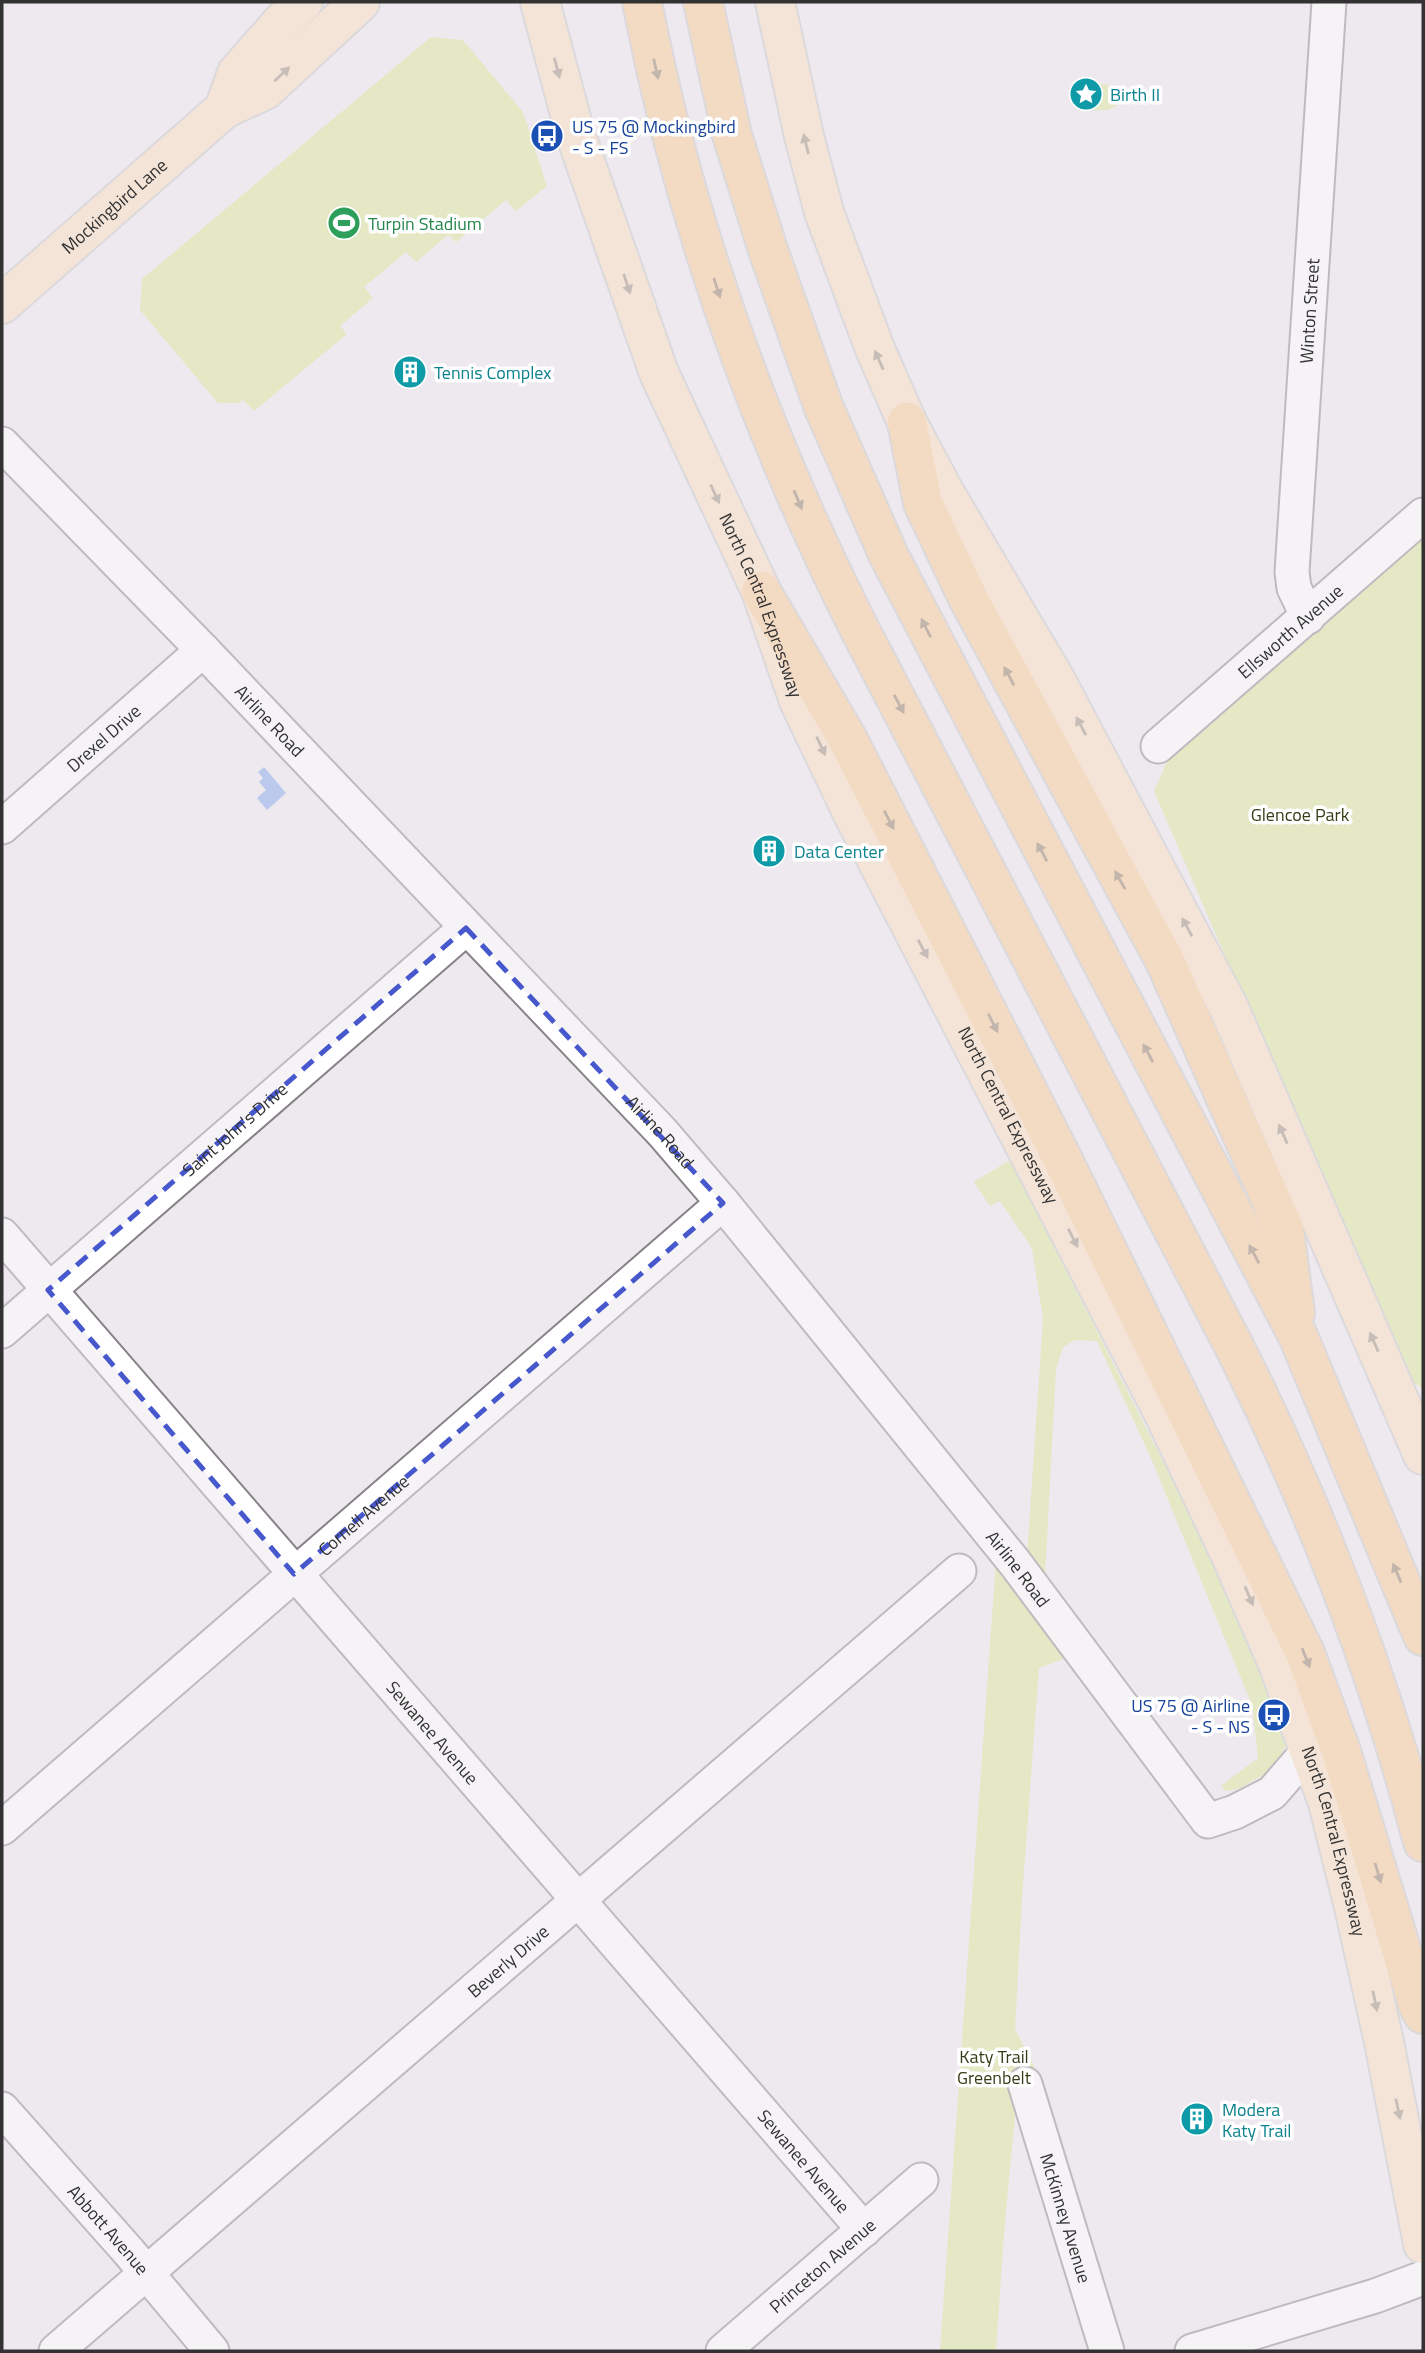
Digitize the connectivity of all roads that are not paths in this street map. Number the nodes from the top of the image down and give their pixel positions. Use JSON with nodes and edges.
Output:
{"nodes":[{"id":1,"x":303,"y":2,"type":"edge"},
{"id":2,"x":360,"y":2,"type":"edge"},
{"id":3,"x":540,"y":2,"type":"edge"},
{"id":4,"x":642,"y":2,"type":"edge"},
{"id":5,"x":703,"y":2,"type":"edge"},
{"id":6,"x":775,"y":2,"type":"edge"},
{"id":7,"x":1329,"y":2,"type":"edge"},
{"id":8,"x":224,"y":109,"type":"junction"},
{"id":9,"x":16,"y":282,"type":"edge"},
{"id":10,"x":2,"y":303,"type":"edge"},
{"id":11,"x":907,"y":422,"type":"junction"},
{"id":12,"x":2,"y":444,"type":"edge"},
{"id":13,"x":1423,"y":515,"type":"edge"},
{"id":14,"x":761,"y":591,"type":"junction"},
{"id":15,"x":1308,"y":617,"type":"junction"},
{"id":16,"x":203,"y":650,"type":"junction"},
{"id":17,"x":1158,"y":746,"type":"dead end"},
{"id":18,"x":2,"y":827,"type":"edge"},
{"id":19,"x":466,"y":928,"type":"junction"},
{"id":20,"x":723,"y":1203,"type":"junction"},
{"id":21,"x":2,"y":1235,"type":"edge"},
{"id":22,"x":48,"y":1290,"type":"junction"},
{"id":23,"x":2,"y":1331,"type":"edge"},
{"id":24,"x":1298,"y":1336,"type":"junction"},
{"id":25,"x":1413,"y":1404,"type":"edge"},
{"id":26,"x":1423,"y":1455,"type":"edge"},
{"id":27,"x":959,"y":1571,"type":"dead end"},
{"id":28,"x":294,"y":1574,"type":"junction"},
{"id":29,"x":1423,"y":1636,"type":"edge"},
{"id":30,"x":1310,"y":1749,"type":"junction"},
{"id":31,"x":1272,"y":1793,"type":"junction"},
{"id":32,"x":1328,"y":1803,"type":"junction"},
{"id":33,"x":2,"y":1828,"type":"edge"},
{"id":34,"x":1423,"y":1842,"type":"edge"},
{"id":35,"x":577,"y":1900,"type":"junction"},
{"id":36,"x":1423,"y":2014,"type":"edge"},
{"id":37,"x":1025,"y":2084,"type":"dead end"},
{"id":38,"x":2,"y":2109,"type":"edge"},
{"id":39,"x":921,"y":2180,"type":"dead end"},
{"id":40,"x":864,"y":2230,"type":"junction"},
{"id":41,"x":1423,"y":2244,"type":"edge"},
{"id":42,"x":146,"y":2273,"type":"junction"},
{"id":43,"x":1423,"y":2278,"type":"edge"},
{"id":44,"x":56,"y":2351,"type":"edge"},
{"id":45,"x":212,"y":2351,"type":"edge"},
{"id":46,"x":723,"y":2351,"type":"edge"},
{"id":47,"x":1107,"y":2351,"type":"edge"},
{"id":48,"x":1192,"y":2351,"type":"edge"}],
"edges":[{"from":1,"to":8,"type":"main road","name":"Mockingbird Lane"},
{"from":8,"to":2,"type":"main road","name":"Mockingbird Lane","one_way":true},
{"from":3,"to":14,"type":"main road","name":"North Central Expressway","one_way":true},
{"from":4,"to":34,"type":"highway","one_way":true},
{"from":24,"to":5,"type":"highway","one_way":true},
{"from":11,"to":6,"type":"main road","one_way":true},
{"from":7,"to":15,"type":"street","name":"Winton Street"},
{"from":8,"to":9,"type":"main road","name":"Mockingbird Lane"},
{"from":9,"to":10,"type":"main road","name":"Mockingbird Lane"},
{"from":24,"to":11,"type":"highway","one_way":true},
{"from":25,"to":11,"type":"main road","one_way":true},
{"from":12,"to":16,"type":"street","name":"Airline Road"},
{"from":13,"to":15,"type":"street","name":"Ellsworth Avenue"},
{"from":14,"to":30,"type":"main road","name":"North Central Expressway","one_way":true},
{"from":14,"to":36,"type":"highway","one_way":true},
{"from":15,"to":17,"type":"street","name":"Ellsworth Avenue"},
{"from":16,"to":18,"type":"street","name":"Drexel Drive"},
{"from":16,"to":19,"type":"street","name":"Airline Road"},
{"from":19,"to":20,"type":"street","name":"Airline Road"},
{"from":19,"to":22,"type":"street","name":"Saint John's Drive"},
{"from":20,"to":28,"type":"street","name":"Cornell Avenue"},
{"from":20,"to":31,"type":"street","name":"Airline Road"},
{"from":21,"to":22,"type":"street","name":"Sewanee Avenue"},
{"from":22,"to":23,"type":"street","name":"Saint John's Drive"},
{"from":22,"to":28,"type":"street","name":"Sewanee Avenue"},
{"from":29,"to":24,"type":"highway","one_way":true},
{"from":25,"to":26,"type":"main road"},
{"from":27,"to":35,"type":"street","name":"Beverly Drive"},
{"from":28,"to":33,"type":"street","name":"Cornell Avenue"},
{"from":28,"to":35,"type":"street","name":"Sewanee Avenue"},
{"from":30,"to":31,"type":"street","name":"Airline Road"},
{"from":30,"to":32,"type":"main road","name":"North Central Expressway"},
{"from":31,"to":32,"type":"street"},
{"from":32,"to":41,"type":"main road","name":"North Central Expressway","one_way":true},
{"from":35,"to":40,"type":"street","name":"Sewanee Avenue"},
{"from":35,"to":42,"type":"street","name":"Beverly Drive"},
{"from":37,"to":47,"type":"street","name":"McKinney Avenue"},
{"from":38,"to":42,"type":"street","name":"Abbott Avenue"},
{"from":39,"to":40,"type":"street","name":"Princeton Avenue"},
{"from":40,"to":46,"type":"street","name":"Princeton Avenue"},
{"from":42,"to":44,"type":"street","name":"Beverly Drive"},
{"from":42,"to":45,"type":"street","name":"Abbott Avenue"},
{"from":43,"to":48,"type":"street"}]}
